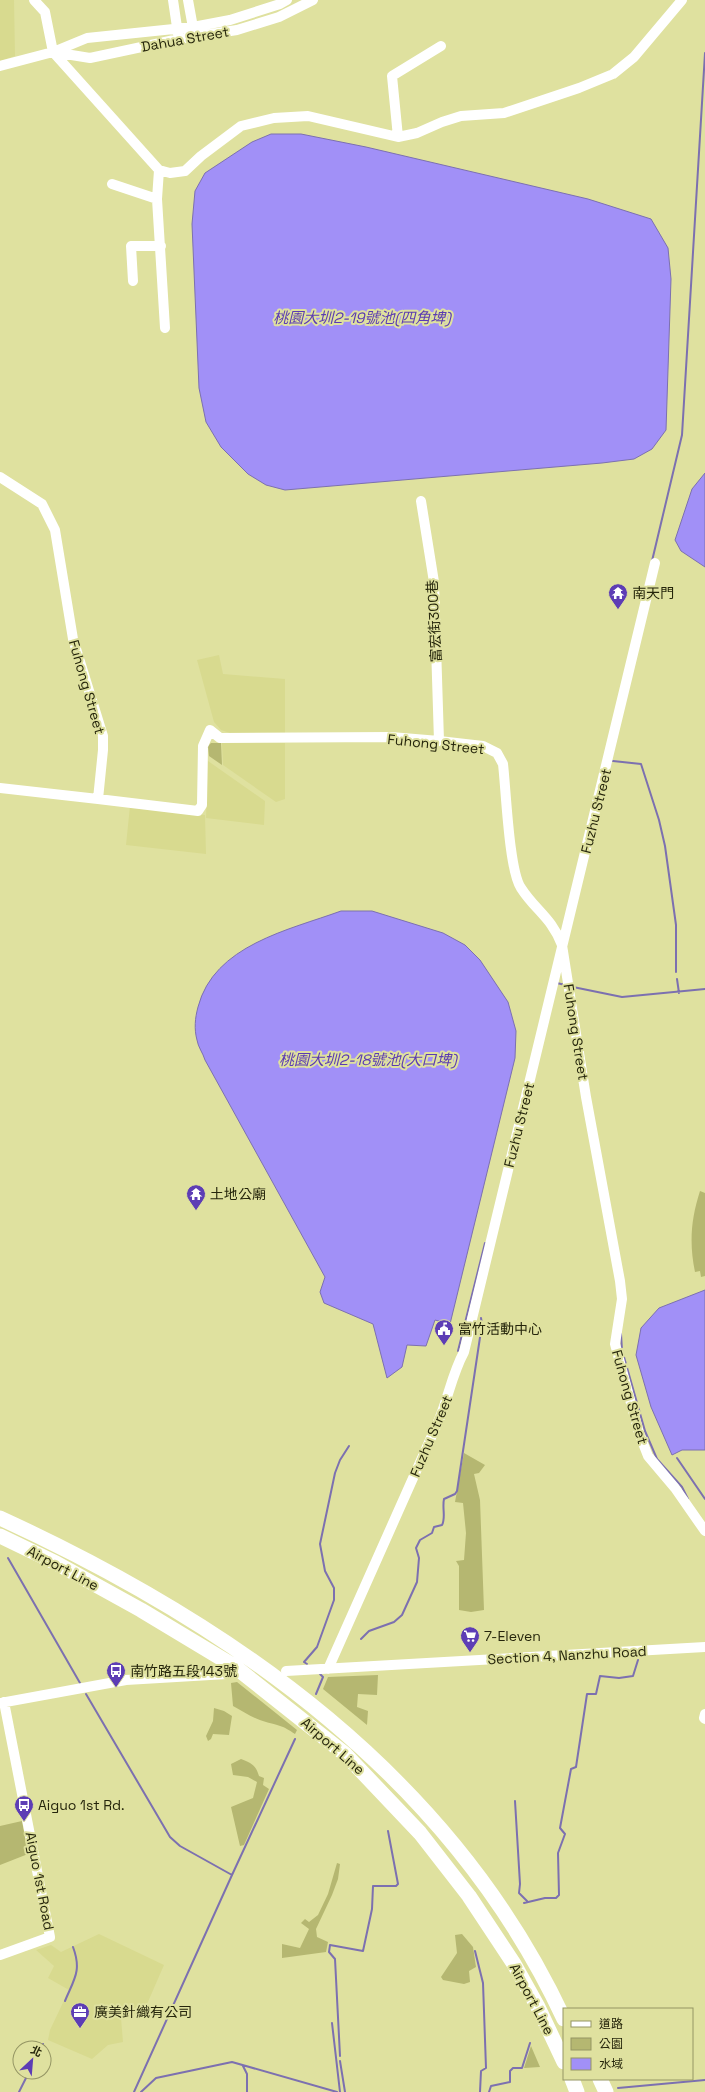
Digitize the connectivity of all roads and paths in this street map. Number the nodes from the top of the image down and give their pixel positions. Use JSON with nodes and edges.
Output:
{"nodes":[{"id":1,"x":34,"y":0,"type":"edge"},
{"id":2,"x":173,"y":0,"type":"edge"},
{"id":3,"x":188,"y":0,"type":"edge"},
{"id":4,"x":287,"y":0,"type":"edge"},
{"id":5,"x":313,"y":0,"type":"edge"},
{"id":6,"x":682,"y":0,"type":"edge"},
{"id":7,"x":176,"y":28,"type":"junction"},
{"id":8,"x":194,"y":32,"type":"junction"},
{"id":9,"x":179,"y":40,"type":"junction"},
{"id":10,"x":441,"y":46,"type":"dead end"},
{"id":11,"x":53,"y":52,"type":"junction"},
{"id":12,"x":0,"y":66,"type":"edge"},
{"id":13,"x":398,"y":137,"type":"junction"},
{"id":14,"x":159,"y":170,"type":"junction"},
{"id":15,"x":112,"y":184,"type":"dead end"},
{"id":16,"x":156,"y":199,"type":"junction"},
{"id":17,"x":161,"y":246,"type":"junction"},
{"id":18,"x":133,"y":281,"type":"dead end"},
{"id":19,"x":165,"y":328,"type":"dead end"},
{"id":20,"x":0,"y":477,"type":"edge"},
{"id":21,"x":421,"y":501,"type":"dead end"},
{"id":22,"x":655,"y":563,"type":"dead end"},
{"id":23,"x":439,"y":741,"type":"junction"},
{"id":24,"x":0,"y":788,"type":"edge"},
{"id":25,"x":98,"y":799,"type":"junction"},
{"id":26,"x":562,"y":945,"type":"junction"},
{"id":27,"x":0,"y":1518,"type":"edge"},
{"id":28,"x":705,"y":1531,"type":"edge"},
{"id":29,"x":0,"y":1536,"type":"edge"},
{"id":30,"x":705,"y":1647,"type":"edge"},
{"id":31,"x":328,"y":1669,"type":"junction"},
{"id":32,"x":286,"y":1672,"type":"dead end"},
{"id":33,"x":227,"y":1674,"type":"dead end"},
{"id":34,"x":2,"y":1703,"type":"edge"},
{"id":35,"x":705,"y":1714,"type":"edge"},
{"id":36,"x":705,"y":1719,"type":"edge"},
{"id":37,"x":0,"y":1955,"type":"edge"},
{"id":38,"x":555,"y":1999,"type":"junction"},
{"id":39,"x":563,"y":2012,"type":"edge"},
{"id":40,"x":563,"y":2017,"type":"edge"},
{"id":41,"x":563,"y":2060,"type":"edge"},
{"id":42,"x":570,"y":2080,"type":"edge"},
{"id":43,"x":571,"y":2080,"type":"edge"},
{"id":44,"x":591,"y":2080,"type":"edge"},
{"id":45,"x":600,"y":2080,"type":"edge"},
{"id":46,"x":572,"y":2092,"type":"edge"},
{"id":47,"x":577,"y":2092,"type":"edge"},
{"id":48,"x":596,"y":2092,"type":"edge"},
{"id":49,"x":606,"y":2092,"type":"edge"}],
"edges":[{"from":1,"to":11,"type":"street"},
{"from":2,"to":7,"type":"street"},
{"from":3,"to":8,"type":"street"},
{"from":4,"to":8,"type":"street","name":"Dahua Street"},
{"from":5,"to":8,"type":"street","name":"Dahua Street"},
{"from":6,"to":13,"type":"street"},
{"from":7,"to":8,"type":"street","name":"Dahua Street"},
{"from":7,"to":9,"type":"street"},
{"from":7,"to":11,"type":"street","name":"Dahua Street"},
{"from":8,"to":9,"type":"street","name":"Dahua Street"},
{"from":9,"to":11,"type":"street","name":"Dahua Street"},
{"from":10,"to":13,"type":"street"},
{"from":11,"to":12,"type":"street","name":"Dahua Street"},
{"from":11,"to":14,"type":"street"},
{"from":13,"to":14,"type":"street"},
{"from":14,"to":16,"type":"street"},
{"from":15,"to":16,"type":"street"},
{"from":16,"to":17,"type":"street"},
{"from":17,"to":18,"type":"street"},
{"from":17,"to":19,"type":"street"},
{"from":20,"to":25,"type":"street","name":"Fuhong Street"},
{"from":21,"to":23,"type":"street","name":"富宏街300巷"},
{"from":22,"to":26,"type":"street","name":"Fuzhu Street"},
{"from":23,"to":25,"type":"street","name":"Fuhong Street"},
{"from":23,"to":26,"type":"street","name":"Fuhong Street"},
{"from":24,"to":25,"type":"street"},
{"from":26,"to":28,"type":"street","name":"Fuhong Street"},
{"from":26,"to":31,"type":"street","name":"Fuzhu Street"},
{"from":27,"to":38,"type":"highway","name":"Airport Line"},
{"from":29,"to":41,"type":"highway","name":"Airport Line"},
{"from":30,"to":31,"type":"street","name":"Section 4, Nanzhu Road"},
{"from":31,"to":32,"type":"street","name":"Section 4, Nanzhu Road"},
{"from":33,"to":34,"type":"street"},
{"from":34,"to":37,"type":"street","name":"Aiguo 1st Road"},
{"from":35,"to":36,"type":"street"},
{"from":38,"to":39,"type":"highway"},
{"from":38,"to":40,"type":"highway","name":"Airport Line"},
{"from":42,"to":46,"type":"highway"},
{"from":43,"to":47,"type":"highway"},
{"from":44,"to":48,"type":"highway"},
{"from":45,"to":49,"type":"highway"}]}
